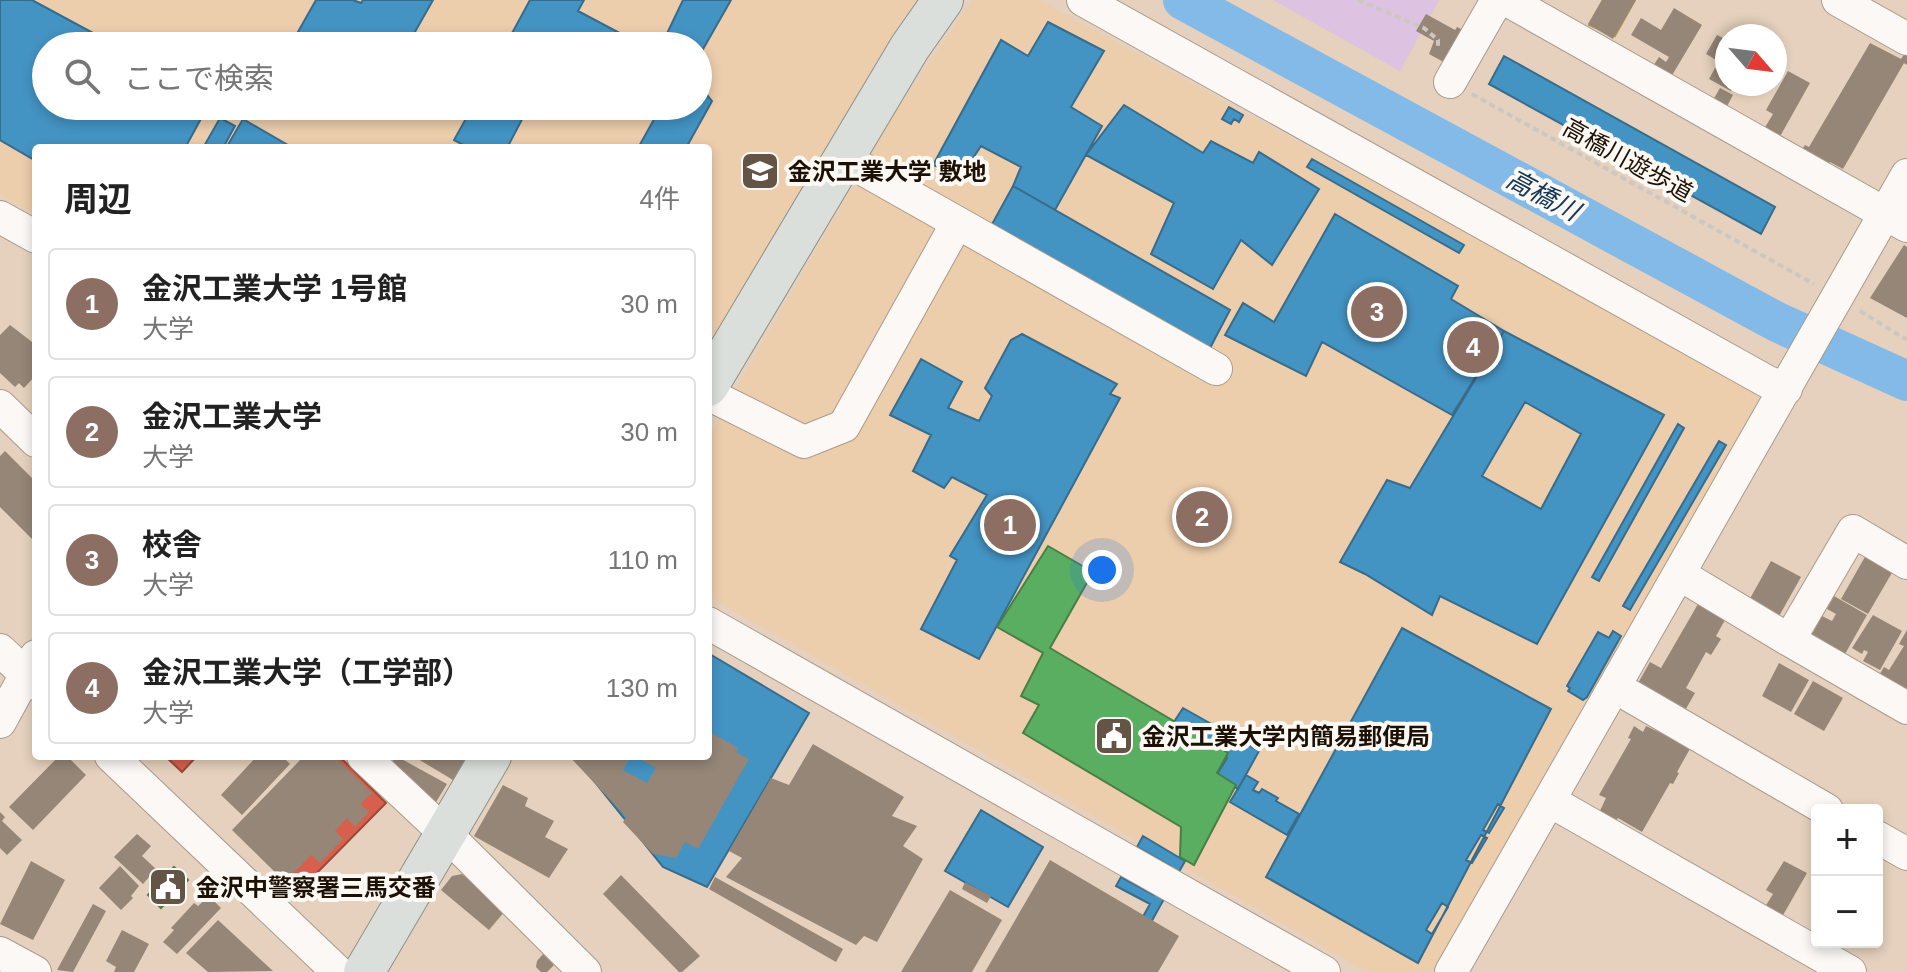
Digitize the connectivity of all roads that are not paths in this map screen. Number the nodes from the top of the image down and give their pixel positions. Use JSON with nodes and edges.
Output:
{"nodes":[{"id":1,"x":943,"y":0,"type":"edge"},
{"id":2,"x":1083,"y":0,"type":"edge"},
{"id":3,"x":1497,"y":0,"type":"edge"},
{"id":4,"x":1507,"y":0,"type":"edge"},
{"id":5,"x":1838,"y":0,"type":"edge"},
{"id":6,"x":1907,"y":39,"type":"edge"},
{"id":7,"x":1450,"y":82,"type":"road end"},
{"id":8,"x":843,"y":158,"type":"junction"},
{"id":9,"x":1907,"y":175,"type":"edge"},
{"id":10,"x":0,"y":217,"type":"edge"},
{"id":11,"x":1896,"y":220,"type":"edge"},
{"id":12,"x":957,"y":223,"type":"junction"},
{"id":13,"x":32,"y":235,"type":"edge"},
{"id":14,"x":1216,"y":369,"type":"dead end"},
{"id":15,"x":712,"y":379,"type":"edge"},
{"id":16,"x":1786,"y":389,"type":"junction"},
{"id":17,"x":712,"y":396,"type":"edge"},
{"id":18,"x":0,"y":406,"type":"edge"},
{"id":19,"x":32,"y":437,"type":"edge"},
{"id":20,"x":1907,"y":563,"type":"edge"},
{"id":21,"x":1679,"y":574,"type":"junction"},
{"id":22,"x":712,"y":625,"type":"edge"},
{"id":23,"x":1789,"y":640,"type":"junction"},
{"id":24,"x":0,"y":650,"type":"edge"},
{"id":25,"x":32,"y":671,"type":"edge"},
{"id":26,"x":32,"y":674,"type":"edge"},
{"id":27,"x":1615,"y":687,"type":"junction"},
{"id":28,"x":1907,"y":708,"type":"edge"},
{"id":29,"x":0,"y":722,"type":"edge"},
{"id":30,"x":115,"y":760,"type":"edge"},
{"id":31,"x":367,"y":760,"type":"edge"},
{"id":32,"x":489,"y":760,"type":"edge"},
{"id":33,"x":1550,"y":801,"type":"junction"},
{"id":34,"x":1817,"y":804,"type":"edge"},
{"id":35,"x":446,"y":834,"type":"junction"},
{"id":36,"x":1883,"y":840,"type":"edge"},
{"id":37,"x":1907,"y":854,"type":"edge"},
{"id":38,"x":0,"y":953,"type":"edge"},
{"id":39,"x":35,"y":972,"type":"edge"},
{"id":40,"x":338,"y":972,"type":"edge"},
{"id":41,"x":364,"y":972,"type":"edge"},
{"id":42,"x":585,"y":972,"type":"edge"},
{"id":43,"x":1324,"y":972,"type":"edge"},
{"id":44,"x":1451,"y":972,"type":"edge"},
{"id":45,"x":1850,"y":972,"type":"edge"}],
"edges":[{"from":1,"to":8,"type":"main road"},
{"from":2,"to":16,"type":"street"},
{"from":3,"to":7,"type":"street"},
{"from":4,"to":11,"type":"street"},
{"from":5,"to":6,"type":"street"},
{"from":8,"to":12,"type":"street"},
{"from":8,"to":15,"type":"main road"},
{"from":9,"to":11,"type":"street"},
{"from":10,"to":13,"type":"street"},
{"from":11,"to":16,"type":"street"},
{"from":12,"to":14,"type":"street"},
{"from":12,"to":17,"type":"street"},
{"from":16,"to":21,"type":"street"},
{"from":18,"to":19,"type":"street"},
{"from":20,"to":23,"type":"street"},
{"from":21,"to":23,"type":"street"},
{"from":21,"to":27,"type":"street"},
{"from":22,"to":43,"type":"street"},
{"from":23,"to":28,"type":"street"},
{"from":24,"to":25,"type":"street"},
{"from":26,"to":29,"type":"street"},
{"from":27,"to":33,"type":"street"},
{"from":27,"to":34,"type":"street"},
{"from":30,"to":40,"type":"street"},
{"from":31,"to":35,"type":"street"},
{"from":32,"to":35,"type":"main road"},
{"from":33,"to":44,"type":"street"},
{"from":33,"to":45,"type":"street"},
{"from":35,"to":41,"type":"main road"},
{"from":35,"to":42,"type":"street"},
{"from":36,"to":37,"type":"street"},
{"from":38,"to":39,"type":"street"}]}
